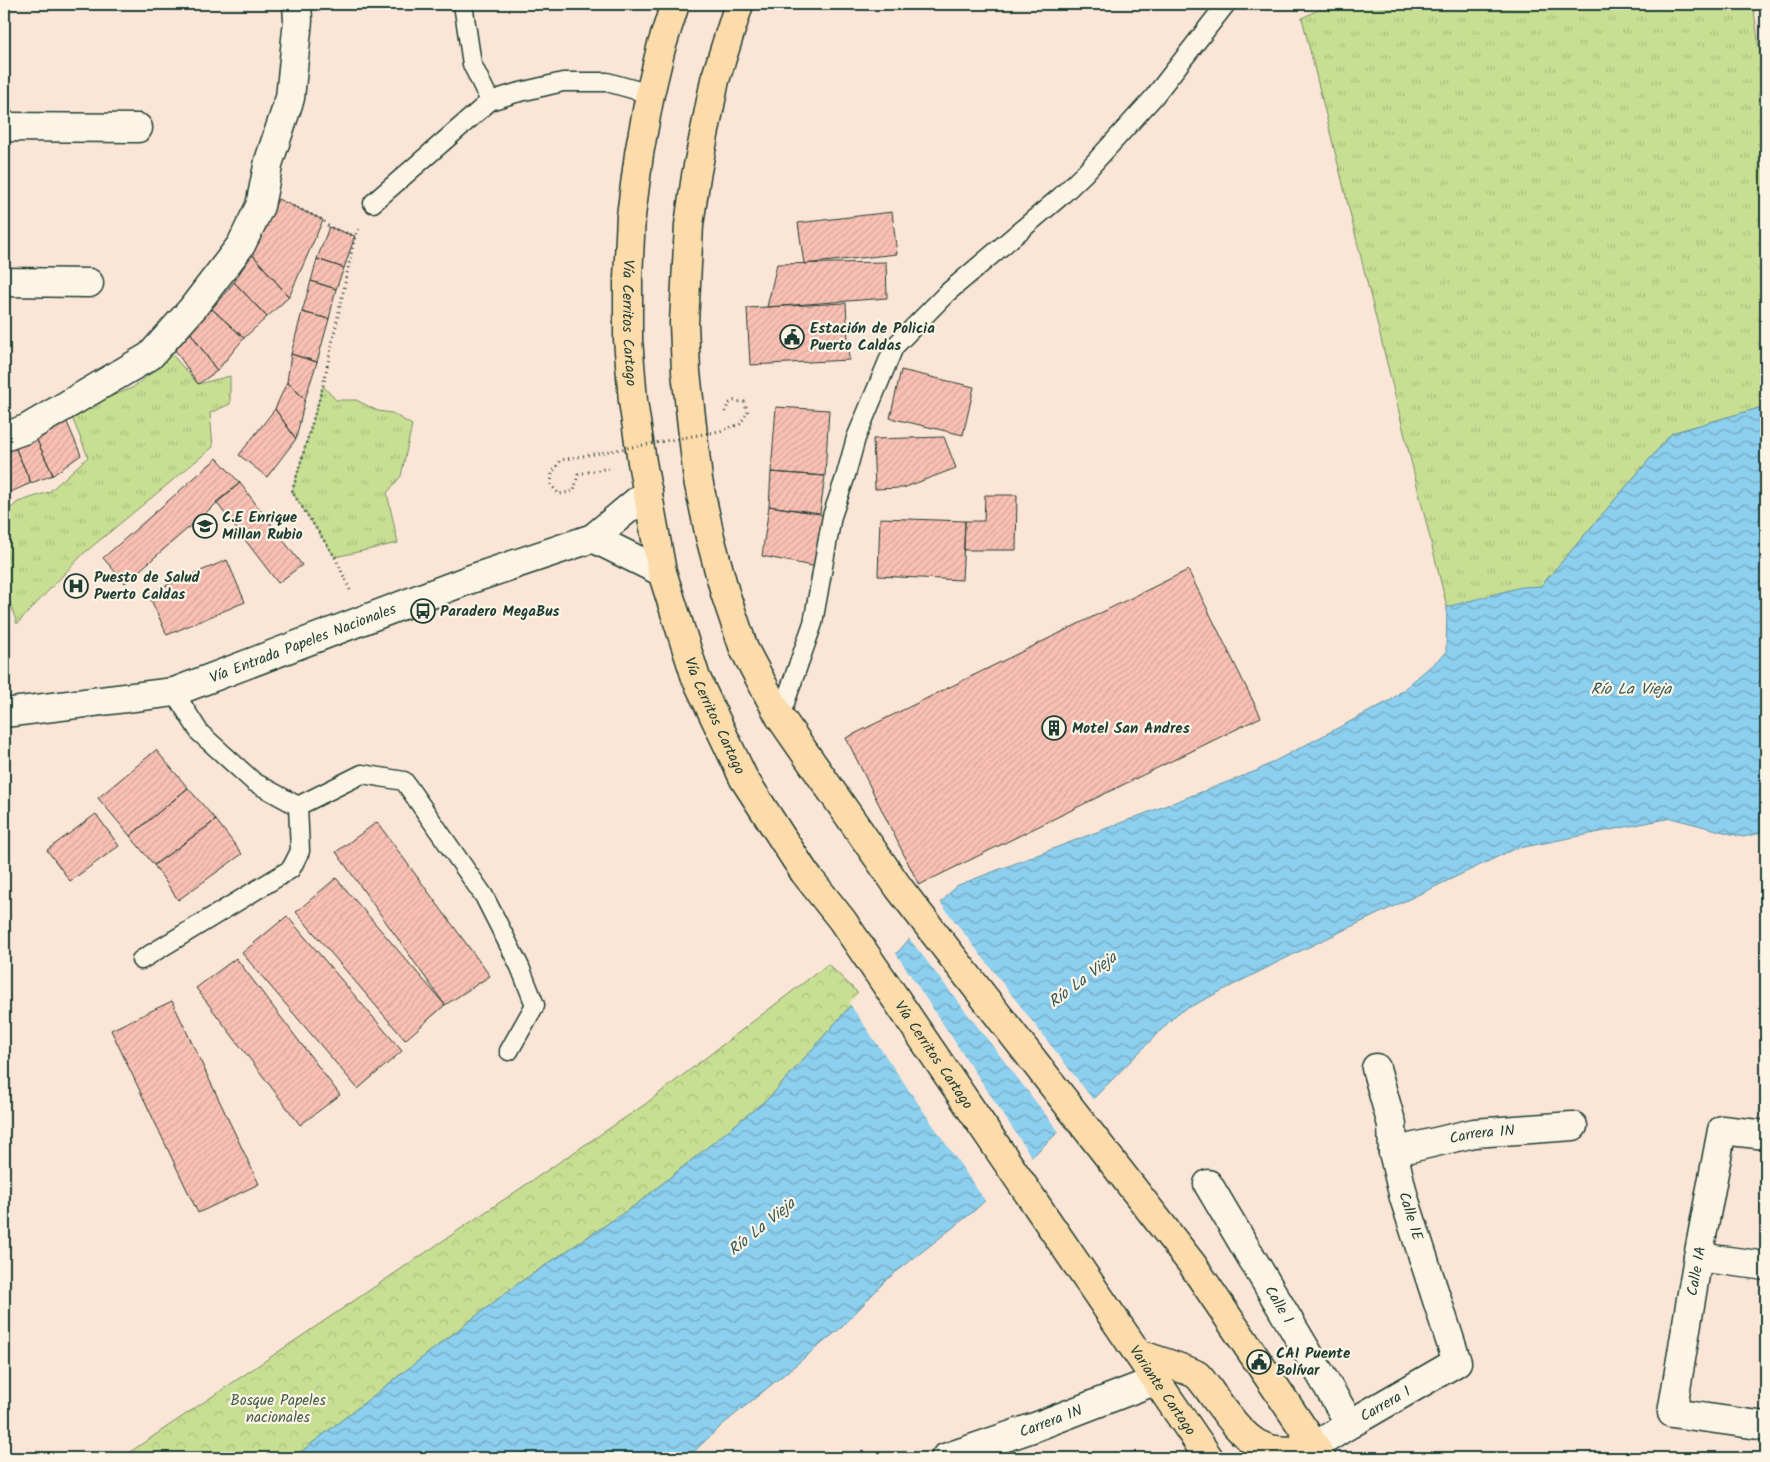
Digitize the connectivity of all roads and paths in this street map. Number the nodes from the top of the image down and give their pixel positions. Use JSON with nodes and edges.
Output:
{"nodes":[{"id":1,"x":297,"y":4,"type":"edge"},
{"id":2,"x":463,"y":4,"type":"edge"},
{"id":3,"x":675,"y":4,"type":"edge"},
{"id":4,"x":734,"y":4,"type":"edge"},
{"id":5,"x":739,"y":4,"type":"edge"},
{"id":6,"x":1226,"y":4,"type":"edge"},
{"id":7,"x":728,"y":33,"type":"junction"},
{"id":8,"x":650,"y":94,"type":"junction"},
{"id":9,"x":490,"y":101,"type":"junction"},
{"id":10,"x":4,"y":127,"type":"edge"},
{"id":11,"x":138,"y":128,"type":"dead end"},
{"id":12,"x":373,"y":203,"type":"joint"},
{"id":13,"x":260,"y":206,"type":"junction"},
{"id":14,"x":355,"y":236,"type":"junction"},
{"id":15,"x":4,"y":282,"type":"edge"},
{"id":16,"x":89,"y":283,"type":"dead end"},
{"id":17,"x":724,"y":415,"type":"dead end"},
{"id":18,"x":4,"y":437,"type":"edge"},
{"id":19,"x":578,"y":474,"type":"dead end"},
{"id":20,"x":648,"y":492,"type":"junction"},
{"id":21,"x":593,"y":538,"type":"junction"},
{"id":22,"x":662,"y":572,"type":"junction"},
{"id":23,"x":364,"y":620,"type":"junction"},
{"id":24,"x":174,"y":692,"type":"junction"},
{"id":25,"x":4,"y":713,"type":"edge"},
{"id":26,"x":780,"y":717,"type":"junction"},
{"id":27,"x":298,"y":806,"type":"junction"},
{"id":28,"x":141,"y":960,"type":"dead end"},
{"id":29,"x":509,"y":1051,"type":"dead end"},
{"id":30,"x":1376,"y":1068,"type":"dead end"},
{"id":31,"x":1574,"y":1126,"type":"dead end"},
{"id":32,"x":1766,"y":1135,"type":"edge"},
{"id":33,"x":1393,"y":1152,"type":"junction"},
{"id":34,"x":1208,"y":1184,"type":"dead end"},
{"id":35,"x":1698,"y":1258,"type":"junction"},
{"id":36,"x":1766,"y":1266,"type":"edge"},
{"id":37,"x":1116,"y":1322,"type":"joint"},
{"id":38,"x":1139,"y":1354,"type":"junction"},
{"id":39,"x":1457,"y":1362,"type":"joint"},
{"id":40,"x":1156,"y":1380,"type":"junction"},
{"id":41,"x":1350,"y":1424,"type":"junction"},
{"id":42,"x":1766,"y":1426,"type":"edge"},
{"id":43,"x":1318,"y":1452,"type":"edge"},
{"id":44,"x":945,"y":1458,"type":"edge"},
{"id":45,"x":1209,"y":1458,"type":"edge"}],
"edges":[{"from":1,"to":13,"type":"street"},
{"from":2,"to":9,"type":"lane"},
{"from":3,"to":8,"type":"highway","name":"Vía Cerritos Cartago"},
{"from":4,"to":7,"type":"highway"},
{"from":5,"to":7,"type":"highway"},
{"from":6,"to":26,"type":"lane"},
{"from":7,"to":26,"type":"highway"},
{"from":8,"to":9,"type":"lane"},
{"from":8,"to":20,"type":"highway","name":"Vía Cerritos Cartago"},
{"from":9,"to":12,"type":"lane"},
{"from":10,"to":11,"type":"street"},
{"from":12,"to":14,"type":"path"},
{"from":13,"to":14,"type":"path"},
{"from":13,"to":18,"type":"street"},
{"from":14,"to":23,"type":"path"},
{"from":15,"to":16,"type":"street"},
{"from":17,"to":19,"type":"path","bridge":true},
{"from":20,"to":21,"type":"street","name":"Vía Entrada Papeles Nacionales"},
{"from":20,"to":22,"type":"highway","name":"Vía Cerritos Cartago"},
{"from":21,"to":22,"type":"street"},
{"from":21,"to":23,"type":"street","name":"Vía Entrada Papeles Nacionales"},
{"from":22,"to":37,"type":"highway","name":"Vía Cerritos Cartago"},
{"from":23,"to":24,"type":"street","name":"Vía Entrada Papeles Nacionales"},
{"from":24,"to":25,"type":"street","name":"Vía Entrada Papeles Nacionales"},
{"from":24,"to":27,"type":"lane"},
{"from":26,"to":43,"type":"highway"},
{"from":27,"to":28,"type":"lane"},
{"from":27,"to":29,"type":"lane"},
{"from":30,"to":33,"type":"street","name":"Calle 1E"},
{"from":31,"to":33,"type":"street","name":"Carrera 1N"},
{"from":32,"to":35,"type":"street","name":"Calle 1A"},
{"from":33,"to":39,"type":"street","name":"Calle 1E"},
{"from":34,"to":41,"type":"street","name":"Calle 1"},
{"from":35,"to":36,"type":"street"},
{"from":35,"to":42,"type":"street","name":"Calle 1A"},
{"from":37,"to":38,"type":"highway","name":"Variante Cartago"},
{"from":38,"to":40,"type":"highway","name":"Variante Cartago"},
{"from":38,"to":43,"type":"highway"},
{"from":39,"to":41,"type":"street","name":"Carrera 1"},
{"from":40,"to":44,"type":"street","name":"Carrera 1N"},
{"from":40,"to":45,"type":"highway","name":"Variante Cartago"},
{"from":41,"to":43,"type":"street","name":"Carrera 1"}]}
